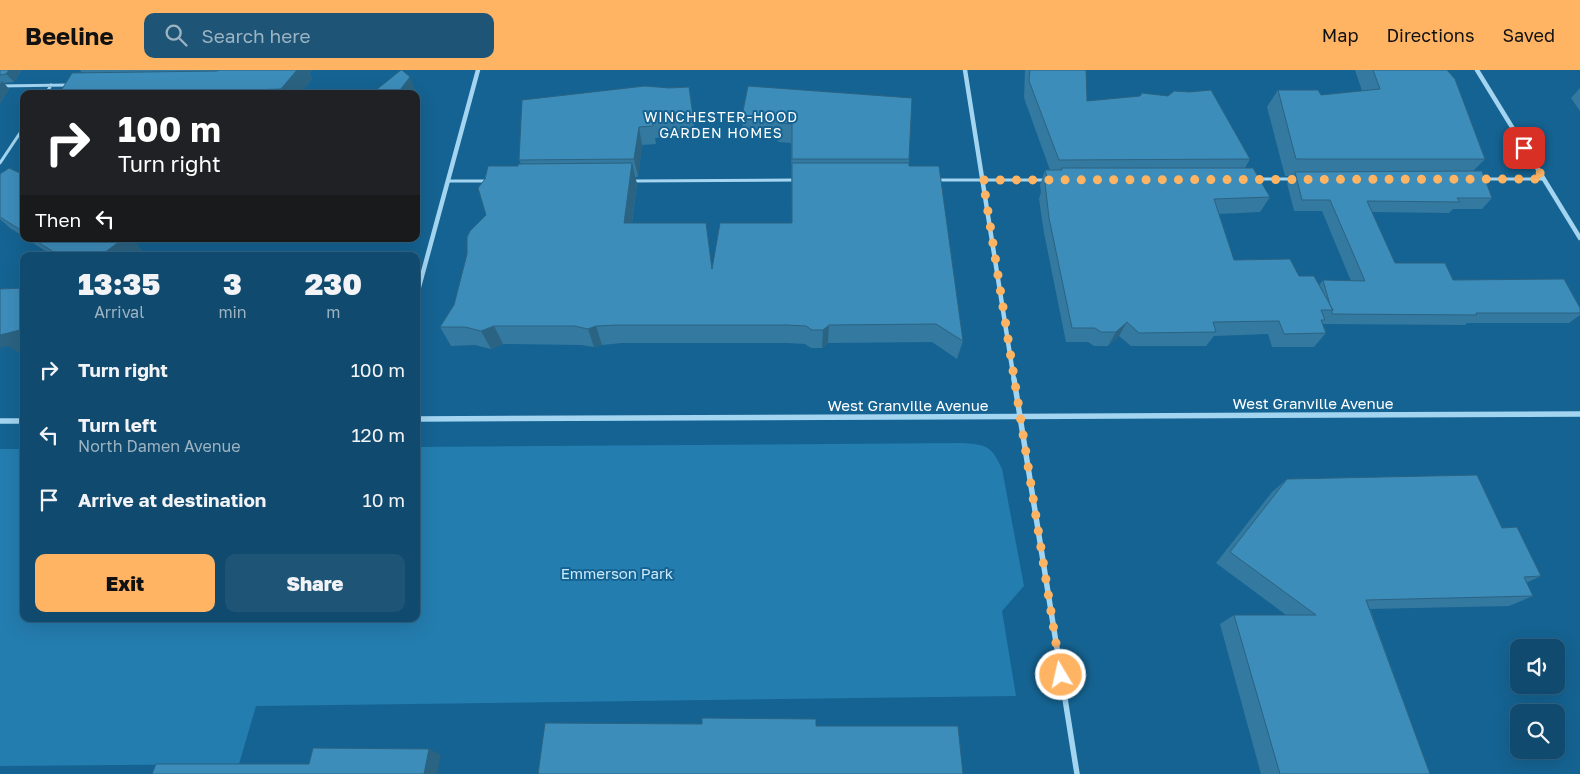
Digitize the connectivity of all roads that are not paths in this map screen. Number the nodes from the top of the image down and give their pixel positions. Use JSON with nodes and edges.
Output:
{"nodes":[{"id":1,"x":478,"y":70,"type":"edge"},
{"id":2,"x":965,"y":70,"type":"edge"},
{"id":3,"x":1477,"y":70,"type":"edge"},
{"id":4,"x":1481,"y":70,"type":"edge"},
{"id":5,"x":51,"y":85,"type":"junction"},
{"id":6,"x":71,"y":85,"type":"edge"},
{"id":7,"x":0,"y":86,"type":"edge"},
{"id":8,"x":48,"y":90,"type":"edge"},
{"id":9,"x":20,"y":133,"type":"edge"},
{"id":10,"x":0,"y":163,"type":"edge"},
{"id":11,"x":1295,"y":179,"type":"edge"},
{"id":12,"x":1472,"y":179,"type":"edge"},
{"id":13,"x":1544,"y":179,"type":"junction"},
{"id":14,"x":796,"y":180,"type":"edge"},
{"id":15,"x":934,"y":180,"type":"edge"},
{"id":16,"x":983,"y":180,"type":"junction"},
{"id":17,"x":1049,"y":180,"type":"edge"},
{"id":18,"x":1246,"y":180,"type":"edge"},
{"id":19,"x":448,"y":181,"type":"junction"},
{"id":20,"x":492,"y":181,"type":"edge"},
{"id":21,"x":630,"y":181,"type":"edge"},
{"id":22,"x":1580,"y":238,"type":"edge"},
{"id":23,"x":420,"y":283,"type":"edge"},
{"id":24,"x":1580,"y":414,"type":"edge"},
{"id":25,"x":1020,"y":416,"type":"junction"},
{"id":26,"x":420,"y":419,"type":"edge"},
{"id":27,"x":0,"y":421,"type":"edge"},
{"id":28,"x":20,"y":421,"type":"edge"},
{"id":29,"x":1077,"y":774,"type":"edge"}],
"edges":[{"from":1,"to":19,"type":"street"},
{"from":2,"to":16,"type":"street"},
{"from":3,"to":4,"type":"lane"},
{"from":3,"to":13,"type":"street"},
{"from":5,"to":6,"type":"lane"},
{"from":5,"to":7,"type":"lane"},
{"from":5,"to":8,"type":"lane"},
{"from":9,"to":10,"type":"lane"},
{"from":11,"to":18,"type":"lane"},
{"from":12,"to":13,"type":"lane"},
{"from":13,"to":22,"type":"street"},
{"from":14,"to":21,"type":"lane"},
{"from":15,"to":16,"type":"lane"},
{"from":16,"to":17,"type":"lane"},
{"from":16,"to":25,"type":"street"},
{"from":19,"to":20,"type":"lane"},
{"from":19,"to":23,"type":"street"},
{"from":24,"to":25,"type":"street","name":"West Granville Avenue"},
{"from":25,"to":26,"type":"street","name":"West Granville Avenue"},
{"from":25,"to":29,"type":"street"},
{"from":27,"to":28,"type":"street"}]}
